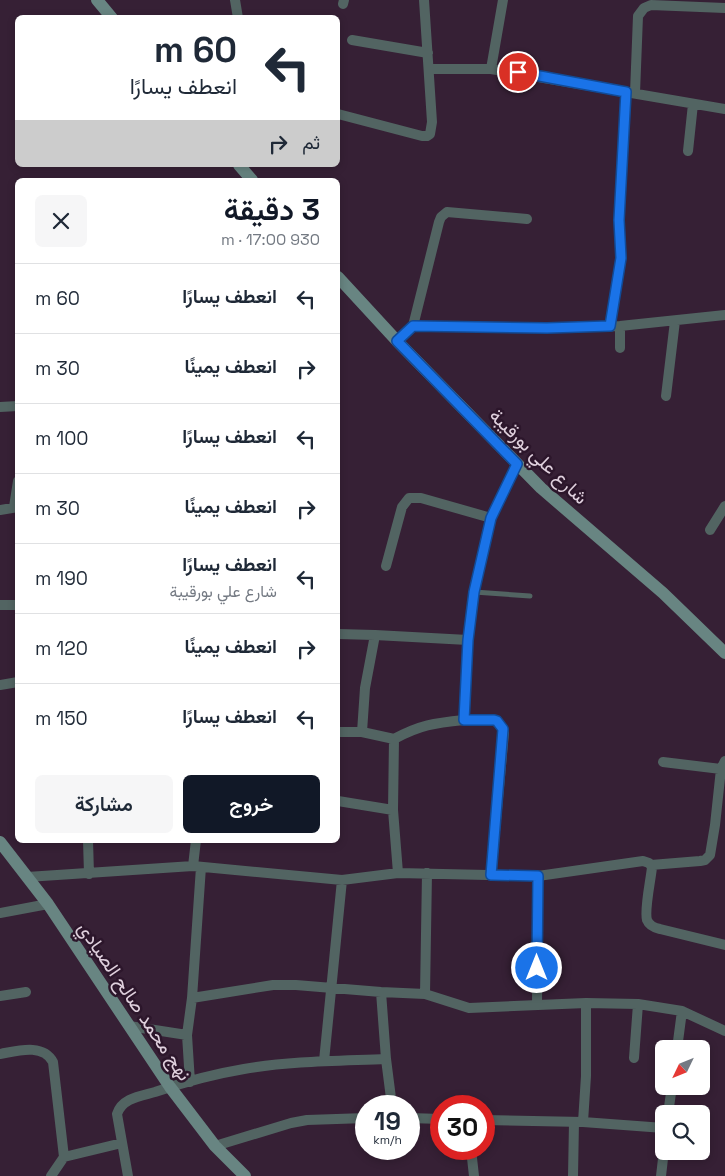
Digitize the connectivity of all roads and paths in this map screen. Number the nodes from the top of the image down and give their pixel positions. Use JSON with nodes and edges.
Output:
{"nodes":[{"id":1,"x":98,"y":0,"type":"edge"},
{"id":2,"x":235,"y":0,"type":"edge"},
{"id":3,"x":424,"y":0,"type":"edge"},
{"id":4,"x":500,"y":0,"type":"edge"},
{"id":5,"x":725,"y":8,"type":"edge"},
{"id":6,"x":110,"y":15,"type":"edge"},
{"id":7,"x":238,"y":15,"type":"edge"},
{"id":8,"x":352,"y":40,"type":"dead end"},
{"id":9,"x":428,"y":53,"type":"junction"},
{"id":10,"x":491,"y":68,"type":"junction"},
{"id":11,"x":429,"y":69,"type":"junction"},
{"id":12,"x":631,"y":92,"type":"junction"},
{"id":13,"x":693,"y":104,"type":"junction"},
{"id":14,"x":725,"y":109,"type":"edge"},
{"id":15,"x":340,"y":115,"type":"edge"},
{"id":16,"x":688,"y":151,"type":"dead end"},
{"id":17,"x":241,"y":167,"type":"edge"},
{"id":18,"x":250,"y":178,"type":"edge"},
{"id":19,"x":527,"y":219,"type":"dead end"},
{"id":20,"x":340,"y":279,"type":"edge"},
{"id":21,"x":725,"y":315,"type":"edge"},
{"id":22,"x":675,"y":321,"type":"junction"},
{"id":23,"x":413,"y":326,"type":"junction"},
{"id":24,"x":615,"y":326,"type":"junction"},
{"id":25,"x":397,"y":341,"type":"junction"},
{"id":26,"x":620,"y":348,"type":"dead end"},
{"id":27,"x":666,"y":396,"type":"dead end"},
{"id":28,"x":15,"y":406,"type":"edge"},
{"id":29,"x":0,"y":407,"type":"edge"},
{"id":30,"x":517,"y":464,"type":"junction"},
{"id":31,"x":725,"y":506,"type":"edge"},
{"id":32,"x":15,"y":507,"type":"edge"},
{"id":33,"x":0,"y":510,"type":"edge"},
{"id":34,"x":491,"y":518,"type":"junction"},
{"id":35,"x":710,"y":530,"type":"dead end"},
{"id":36,"x":386,"y":566,"type":"dead end"},
{"id":37,"x":474,"y":592,"type":"junction"},
{"id":38,"x":530,"y":596,"type":"dead end"},
{"id":39,"x":0,"y":605,"type":"edge"},
{"id":40,"x":15,"y":605,"type":"edge"},
{"id":41,"x":340,"y":634,"type":"edge"},
{"id":42,"x":375,"y":635,"type":"junction"},
{"id":43,"x":468,"y":640,"type":"junction"},
{"id":44,"x":725,"y":653,"type":"edge"},
{"id":45,"x":15,"y":682,"type":"edge"},
{"id":46,"x":0,"y":685,"type":"edge"},
{"id":47,"x":464,"y":720,"type":"junction"},
{"id":48,"x":340,"y":732,"type":"edge"},
{"id":49,"x":362,"y":732,"type":"junction"},
{"id":50,"x":394,"y":739,"type":"junction"},
{"id":51,"x":663,"y":762,"type":"dead end"},
{"id":52,"x":723,"y":765,"type":"edge"},
{"id":53,"x":340,"y":801,"type":"edge"},
{"id":54,"x":393,"y":810,"type":"junction"},
{"id":55,"x":720,"y":825,"type":"edge"},
{"id":56,"x":0,"y":842,"type":"edge"},
{"id":57,"x":88,"y":843,"type":"edge"},
{"id":58,"x":196,"y":843,"type":"edge"},
{"id":59,"x":651,"y":865,"type":"junction"},
{"id":60,"x":197,"y":866,"type":"junction"},
{"id":61,"x":398,"y":873,"type":"junction"},
{"id":62,"x":427,"y":873,"type":"junction"},
{"id":63,"x":89,"y":874,"type":"junction"},
{"id":64,"x":491,"y":875,"type":"junction"},
{"id":65,"x":538,"y":876,"type":"junction"},
{"id":66,"x":27,"y":877,"type":"junction"},
{"id":67,"x":342,"y":880,"type":"junction"},
{"id":68,"x":48,"y":904,"type":"junction"},
{"id":69,"x":0,"y":913,"type":"edge"},
{"id":70,"x":725,"y":945,"type":"edge"},
{"id":71,"x":331,"y":988,"type":"junction"},
{"id":72,"x":26,"y":992,"type":"dead end"},
{"id":73,"x":381,"y":992,"type":"junction"},
{"id":74,"x":425,"y":994,"type":"junction"},
{"id":75,"x":0,"y":996,"type":"edge"},
{"id":76,"x":192,"y":998,"type":"junction"},
{"id":77,"x":586,"y":1003,"type":"junction"},
{"id":78,"x":638,"y":1004,"type":"junction"},
{"id":79,"x":537,"y":1005,"type":"junction"},
{"id":80,"x":682,"y":1011,"type":"junction"},
{"id":81,"x":129,"y":1026,"type":"junction"},
{"id":82,"x":725,"y":1031,"type":"edge"},
{"id":83,"x":187,"y":1035,"type":"junction"},
{"id":84,"x":678,"y":1040,"type":"edge"},
{"id":85,"x":0,"y":1054,"type":"edge"},
{"id":86,"x":634,"y":1058,"type":"dead end"},
{"id":87,"x":386,"y":1059,"type":"junction"},
{"id":88,"x":324,"y":1061,"type":"junction"},
{"id":89,"x":190,"y":1082,"type":"junction"},
{"id":90,"x":170,"y":1087,"type":"junction"},
{"id":91,"x":391,"y":1095,"type":"edge"},
{"id":92,"x":355,"y":1118,"type":"edge"},
{"id":93,"x":495,"y":1120,"type":"edge"},
{"id":94,"x":578,"y":1122,"type":"junction"},
{"id":95,"x":655,"y":1127,"type":"edge"},
{"id":96,"x":122,"y":1143,"type":"junction"},
{"id":97,"x":215,"y":1146,"type":"junction"},
{"id":98,"x":64,"y":1157,"type":"junction"},
{"id":99,"x":472,"y":1160,"type":"edge"},
{"id":100,"x":663,"y":1160,"type":"edge"},
{"id":101,"x":51,"y":1176,"type":"edge"},
{"id":102,"x":128,"y":1176,"type":"edge"},
{"id":103,"x":245,"y":1176,"type":"edge"},
{"id":104,"x":474,"y":1176,"type":"edge"},
{"id":105,"x":573,"y":1176,"type":"edge"},
{"id":106,"x":662,"y":1176,"type":"edge"}],
"edges":[{"from":1,"to":6,"type":"main road"},
{"from":2,"to":7,"type":"street"},
{"from":3,"to":9,"type":"street"},
{"from":4,"to":10,"type":"street"},
{"from":5,"to":12,"type":"street"},
{"from":8,"to":9,"type":"street"},
{"from":9,"to":11,"type":"street"},
{"from":10,"to":11,"type":"street"},
{"from":10,"to":12,"type":"street"},
{"from":11,"to":15,"type":"street"},
{"from":12,"to":13,"type":"street"},
{"from":12,"to":24,"type":"street"},
{"from":13,"to":14,"type":"street"},
{"from":13,"to":16,"type":"street"},
{"from":17,"to":18,"type":"main road"},
{"from":19,"to":23,"type":"street"},
{"from":20,"to":25,"type":"main road","name":"شارع علي بورقيبة"},
{"from":21,"to":22,"type":"street"},
{"from":22,"to":24,"type":"street"},
{"from":22,"to":27,"type":"street"},
{"from":23,"to":24,"type":"street"},
{"from":23,"to":25,"type":"street"},
{"from":24,"to":26,"type":"street"},
{"from":25,"to":30,"type":"main road","name":"شارع علي بورقيبة"},
{"from":28,"to":29,"type":"street"},
{"from":30,"to":34,"type":"street"},
{"from":30,"to":44,"type":"main road","name":"شارع علي بورقيبة"},
{"from":31,"to":35,"type":"street"},
{"from":32,"to":33,"type":"street"},
{"from":34,"to":36,"type":"street"},
{"from":34,"to":37,"type":"street"},
{"from":37,"to":38,"type":"lane"},
{"from":37,"to":43,"type":"street"},
{"from":39,"to":40,"type":"street"},
{"from":41,"to":42,"type":"street"},
{"from":42,"to":43,"type":"street"},
{"from":42,"to":49,"type":"street"},
{"from":43,"to":47,"type":"street"},
{"from":45,"to":46,"type":"street"},
{"from":47,"to":50,"type":"street"},
{"from":47,"to":64,"type":"street"},
{"from":48,"to":49,"type":"street"},
{"from":49,"to":50,"type":"street"},
{"from":50,"to":54,"type":"street"},
{"from":51,"to":52,"type":"street"},
{"from":52,"to":55,"type":"street"},
{"from":53,"to":54,"type":"street"},
{"from":54,"to":61,"type":"street"},
{"from":55,"to":59,"type":"street"},
{"from":56,"to":66,"type":"main road","name":"نهج محمد صالح الصيادي"},
{"from":57,"to":63,"type":"street"},
{"from":58,"to":60,"type":"street"},
{"from":59,"to":65,"type":"street"},
{"from":59,"to":70,"type":"street"},
{"from":60,"to":63,"type":"street"},
{"from":60,"to":67,"type":"street"},
{"from":60,"to":76,"type":"street"},
{"from":61,"to":62,"type":"street"},
{"from":61,"to":67,"type":"street"},
{"from":62,"to":64,"type":"street"},
{"from":62,"to":74,"type":"street"},
{"from":63,"to":66,"type":"street"},
{"from":64,"to":65,"type":"street"},
{"from":65,"to":79,"type":"street"},
{"from":66,"to":68,"type":"main road","name":"نهج محمد صالح الصيادي"},
{"from":67,"to":71,"type":"street"},
{"from":68,"to":69,"type":"street"},
{"from":68,"to":81,"type":"main road","name":"نهج محمد صالح الصيادي"},
{"from":71,"to":73,"type":"street"},
{"from":71,"to":76,"type":"street"},
{"from":71,"to":88,"type":"street"},
{"from":72,"to":75,"type":"street"},
{"from":73,"to":74,"type":"street"},
{"from":73,"to":87,"type":"street"},
{"from":74,"to":79,"type":"street"},
{"from":76,"to":83,"type":"street"},
{"from":77,"to":78,"type":"street"},
{"from":77,"to":79,"type":"street"},
{"from":77,"to":94,"type":"street"},
{"from":78,"to":80,"type":"street"},
{"from":78,"to":86,"type":"street"},
{"from":80,"to":82,"type":"street"},
{"from":80,"to":84,"type":"street"},
{"from":81,"to":83,"type":"street"},
{"from":81,"to":90,"type":"main road","name":"نهج محمد صالح الصيادي"},
{"from":83,"to":89,"type":"street"},
{"from":85,"to":98,"type":"street"},
{"from":87,"to":88,"type":"street"},
{"from":87,"to":91,"type":"street"},
{"from":88,"to":89,"type":"street"},
{"from":89,"to":90,"type":"street"},
{"from":90,"to":96,"type":"street"},
{"from":90,"to":97,"type":"main road","name":"نهج محمد صالح الصيادي"},
{"from":92,"to":97,"type":"street"},
{"from":93,"to":94,"type":"street"},
{"from":94,"to":95,"type":"street"},
{"from":94,"to":105,"type":"street"},
{"from":96,"to":98,"type":"street"},
{"from":96,"to":102,"type":"street"},
{"from":97,"to":103,"type":"main road","name":"نهج محمد صالح الصيادي"},
{"from":98,"to":101,"type":"street"},
{"from":99,"to":104,"type":"street"},
{"from":100,"to":106,"type":"street"}]}
